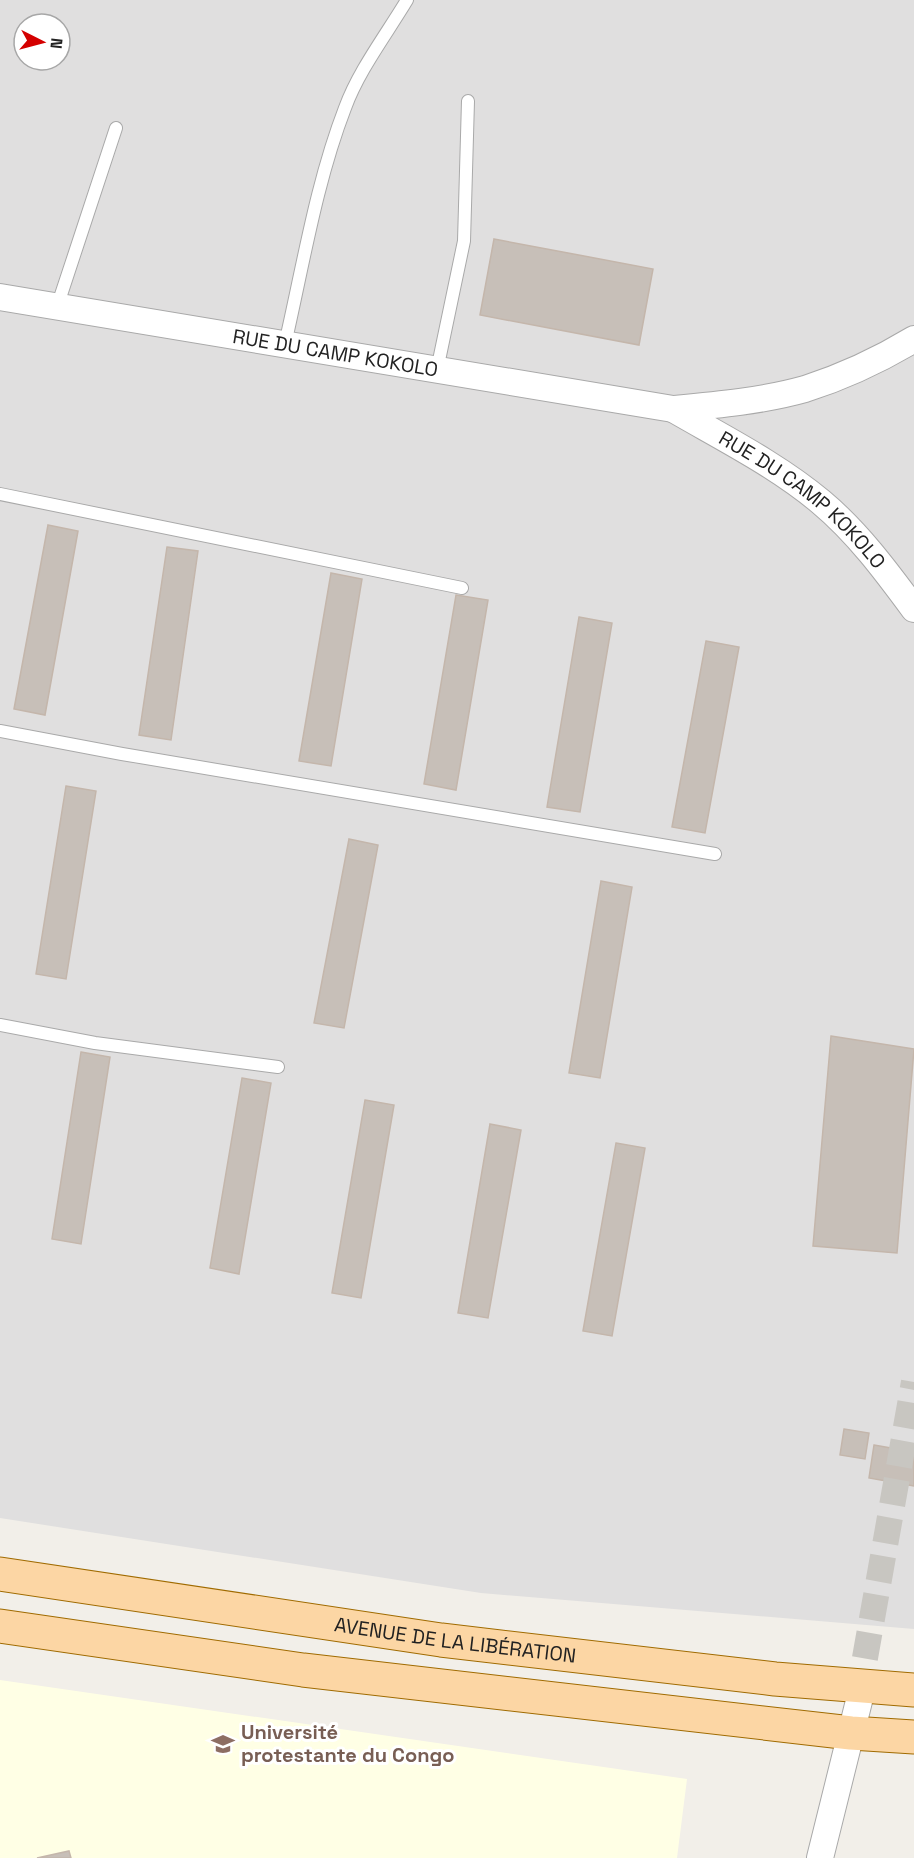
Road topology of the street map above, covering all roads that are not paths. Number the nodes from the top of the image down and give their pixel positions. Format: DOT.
graph roads {
  1 [pos="407,0"];
  2 [pos="468,101"];
  3 [pos="116,128"];
  4 [pos="0,297"];
  5 [pos="57,307"];
  6 [pos="914,339"];
  7 [pos="285,344"];
  8 [pos="437,370"];
  9 [pos="673,409"];
  10 [pos="0,494"];
  11 [pos="462,588"];
  12 [pos="914,609"];
  13 [pos="0,731"];
  14 [pos="715,854"];
  15 [pos="0,1025"];
  16 [pos="278,1067"];
  17 [pos="0,1574"];
  18 [pos="0,1626"];
  19 [pos="914,1690"];
  20 [pos="860,1697"];
  21 [pos="851,1733"];
  22 [pos="914,1737"];
  23 [pos="820,1858"];
  1 -- 7 [label="lane"];
  2 -- 8 [label="lane"];
  3 -- 5 [label="lane"];
  4 -- 5 [label="street, RUE DU CAMP KOKOLO"];
  5 -- 7 [label="street, RUE DU CAMP KOKOLO"];
  6 -- 9 [label="street, RUE DU CAMP KOKOLO"];
  7 -- 8 [label="street, RUE DU CAMP KOKOLO"];
  8 -- 9 [label="street, RUE DU CAMP KOKOLO"];
  9 -- 12 [label="street, RUE DU CAMP KOKOLO"];
  10 -- 11 [label="lane"];
  13 -- 14 [label="lane"];
  15 -- 16 [label="lane"];
  17 -- 19 [label="main road, AVENUE DE LA LIBÉRATION"];
  18 -- 21 [label="main road"];
  20 -- 21 [label="street"];
  21 -- 22 [label="main road"];
  21 -- 23 [label="street"];
}
